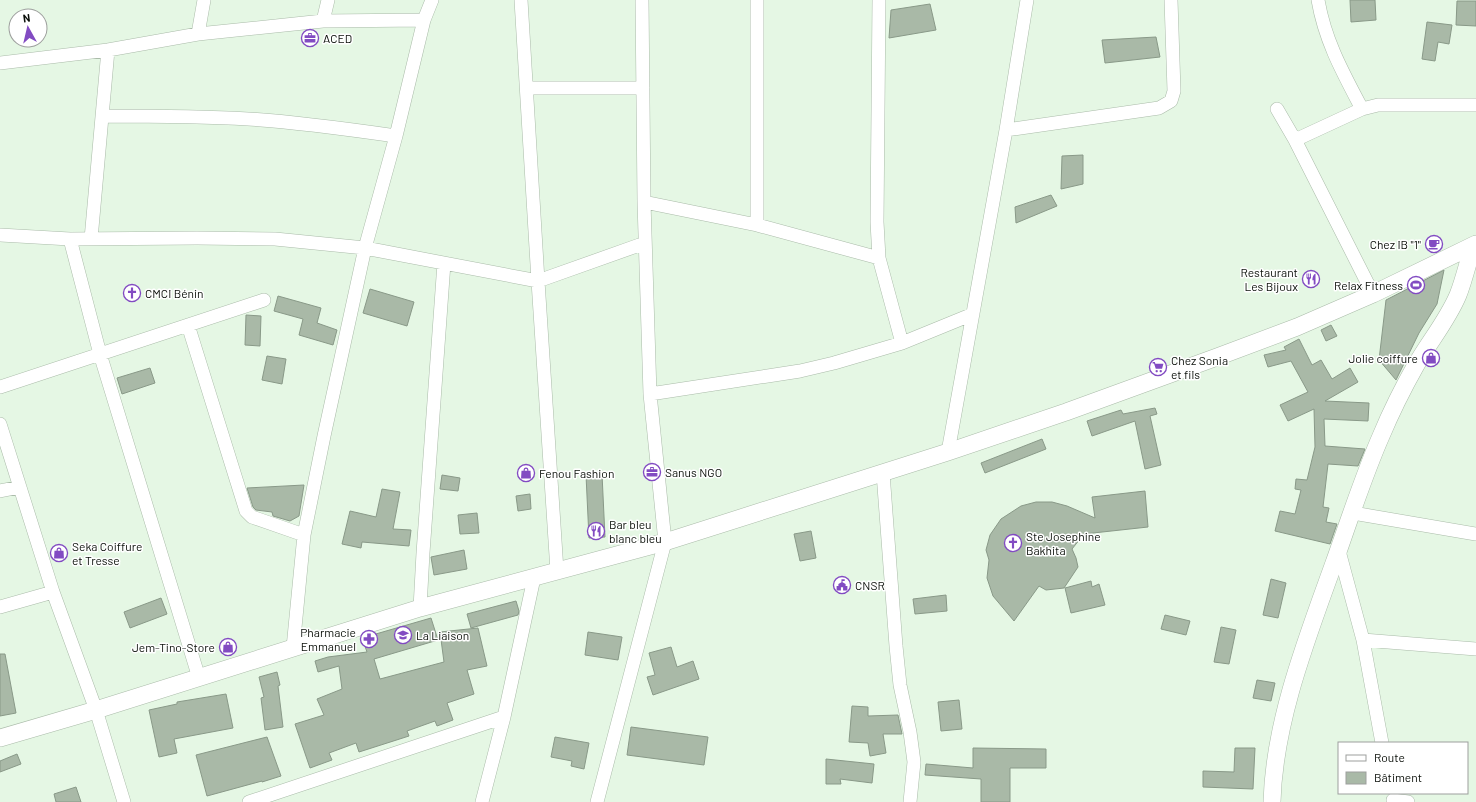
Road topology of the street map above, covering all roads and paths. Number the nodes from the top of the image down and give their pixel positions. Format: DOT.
graph roads {
  1 [pos="204,0"];
  2 [pos="328,0"];
  3 [pos="432,0"];
  4 [pos="521,0"];
  5 [pos="642,0"];
  6 [pos="757,0"];
  7 [pos="879,0"];
  8 [pos="1027,0"];
  9 [pos="1171,0"];
  10 [pos="1318,0"];
  11 [pos="424,20"];
  12 [pos="323,21"];
  13 [pos="198,34"];
  14 [pos="108,50"];
  15 [pos="0,63"];
  16 [pos="527,88"];
  17 [pos="643,88"];
  18 [pos="1476,105"];
  19 [pos="1277,109"];
  20 [pos="1362,109"];
  21 [pos="103,116"];
  22 [pos="1006,130"];
  23 [pos="396,136"];
  24 [pos="1295,140"];
  25 [pos="644,202"];
  26 [pos="757,225"];
  27 [pos="0,235"];
  28 [pos="70,239"];
  29 [pos="91,239"];
  30 [pos="645,243"];
  31 [pos="1474,245"];
  32 [pos="365,248"];
  33 [pos="879,258"];
  34 [pos="444,263"];
  35 [pos="538,281"];
  36 [pos="1373,294"];
  37 [pos="264,300"];
  38 [pos="973,314"];
  39 [pos="188,325"];
  40 [pos="902,343"];
  41 [pos="100,354"];
  42 [pos="0,386"];
  43 [pos="650,394"];
  44 [pos="0,424"];
  45 [pos="948,452"];
  46 [pos="883,473"];
  47 [pos="20,487"];
  48 [pos="0,491"];
  49 [pos="1352,513"];
  50 [pos="1476,534"];
  51 [pos="304,535"];
  52 [pos="665,542"];
  53 [pos="1339,551"];
  54 [pos="558,571"];
  55 [pos="534,578"];
  56 [pos="53,592"];
  57 [pos="0,607"];
  58 [pos="420,608"];
  59 [pos="1363,640"];
  60 [pos="293,648"];
  61 [pos="1476,649"];
  62 [pos="198,678"];
  63 [pos="96,710"];
  64 [pos="504,717"];
  65 [pos="0,738"];
  66 [pos="1382,742"];
  67 [pos="1392,798"];
  68 [pos="124,802"];
  69 [pos="249,802"];
  70 [pos="482,802"];
  71 [pos="597,802"];
  72 [pos="910,802"];
  73 [pos="1272,802"];
  74 [pos="1408,802"];
  1 -- 13 [label="street"];
  2 -- 12 [label="street"];
  3 -- 11 [label="street"];
  4 -- 16 [label="street"];
  5 -- 17 [label="street"];
  6 -- 26 [label="street"];
  7 -- 33 [label="street"];
  8 -- 22 [label="street"];
  9 -- 22 [label="street"];
  10 -- 20 [label="street"];
  11 -- 12 [label="street"];
  11 -- 23 [label="street"];
  12 -- 13 [label="street"];
  13 -- 14 [label="street"];
  14 -- 15 [label="street"];
  14 -- 21 [label="street"];
  16 -- 17 [label="street"];
  16 -- 35 [label="street"];
  17 -- 25 [label="street"];
  18 -- 20 [label="street"];
  19 -- 24 [label="street"];
  20 -- 24 [label="street"];
  21 -- 23 [label="street"];
  21 -- 29 [label="street"];
  22 -- 38 [label="street"];
  23 -- 32 [label="street"];
  24 -- 36 [label="street"];
  25 -- 26 [label="street"];
  25 -- 30 [label="street"];
  26 -- 33 [label="street"];
  27 -- 28 [label="street"];
  28 -- 29 [label="street"];
  28 -- 41 [label="street"];
  29 -- 32 [label="street"];
  30 -- 35 [label="street"];
  30 -- 43 [label="street"];
  31 -- 36 [label="main road"];
  31 -- 49 [label="main road"];
  32 -- 34 [label="street"];
  32 -- 51 [label="street"];
  33 -- 40 [label="street"];
  34 -- 35 [label="street"];
  34 -- 58 [label="street"];
  35 -- 54 [label="street"];
  36 -- 45 [label="main road"];
  37 -- 39 [label="street"];
  38 -- 40 [label="street"];
  38 -- 45 [label="street"];
  39 -- 41 [label="street"];
  39 -- 51 [label="street"];
  40 -- 43 [label="street"];
  41 -- 42 [label="street"];
  41 -- 62 [label="street"];
  43 -- 52 [label="street"];
  44 -- 47 [label="street"];
  45 -- 46 [label="main road"];
  46 -- 52 [label="main road"];
  46 -- 72 [label="street"];
  47 -- 48 [label="street"];
  47 -- 56 [label="street"];
  49 -- 50 [label="street"];
  49 -- 53 [label="main road"];
  51 -- 60 [label="street"];
  52 -- 54 [label="main road"];
  52 -- 71 [label="street"];
  53 -- 59 [label="street"];
  53 -- 73 [label="main road"];
  54 -- 55 [label="main road"];
  55 -- 58 [label="main road"];
  55 -- 64 [label="street"];
  56 -- 57 [label="street"];
  56 -- 63 [label="street"];
  58 -- 60 [label="main road"];
  59 -- 61 [label="street"];
  59 -- 66 [label="street"];
  60 -- 62 [label="main road"];
  62 -- 63 [label="main road"];
  63 -- 65 [label="main road"];
  63 -- 68 [label="street"];
  64 -- 69 [label="street"];
  64 -- 70 [label="street"];
  67 -- 74 [label="street"];
}
